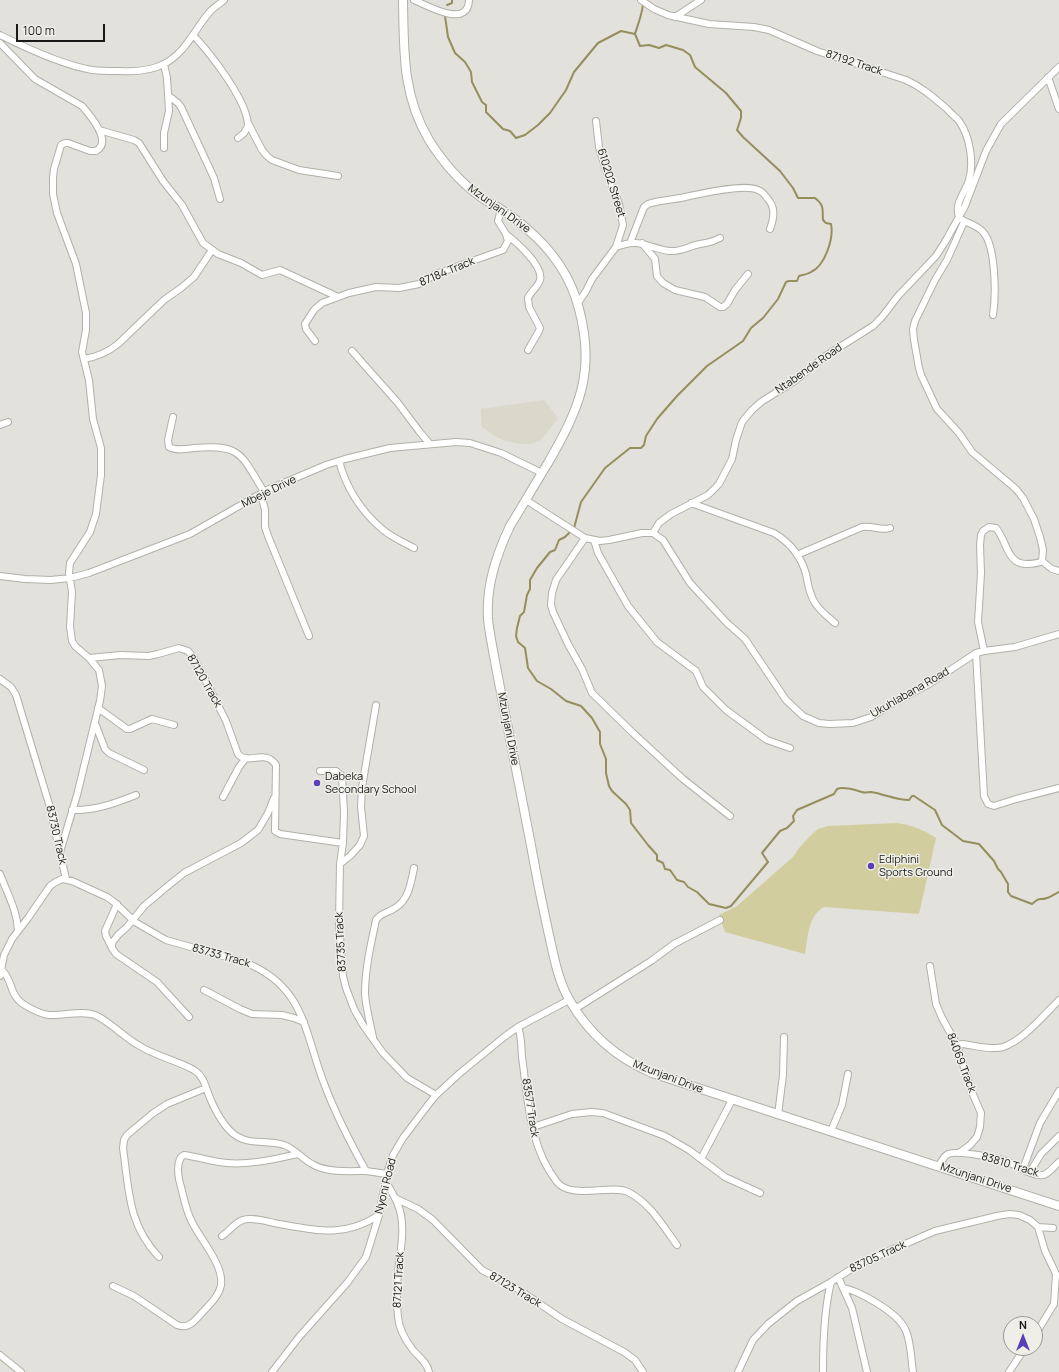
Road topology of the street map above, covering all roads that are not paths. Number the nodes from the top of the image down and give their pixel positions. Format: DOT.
graph roads {
  1 [pos="224,0"];
  2 [pos="403,0"];
  3 [pos="414,0"];
  4 [pos="470,0"];
  5 [pos="641,0"];
  6 [pos="700,0"];
  7 [pos="675,17"];
  8 [pos="0,35"];
  9 [pos="193,35"];
  10 [pos="0,43"];
  11 [pos="164,64"];
  12 [pos="1059,67"];
  13 [pos="1048,77"];
  14 [pos="169,96"];
  15 [pos="1059,109"];
  16 [pos="596,121"];
  17 [pos="248,123"];
  18 [pos="99,130"];
  19 [pos="238,138"];
  20 [pos="164,148"];
  21 [pos="338,176"];
  22 [pos="220,199"];
  23 [pos="501,209"];
  24 [pos="962,219"];
  25 [pos="770,229"];
  26 [pos="506,234"];
  27 [pos="720,238"];
  28 [pos="630,243"];
  29 [pos="642,243"];
  30 [pos="616,247"];
  31 [pos="212,250"];
  32 [pos="748,274"];
  33 [pos="338,297"];
  34 [pos="578,303"];
  35 [pos="993,315"];
  36 [pos="315,341"];
  37 [pos="528,350"];
  38 [pos="352,351"];
  39 [pos="84,359"];
  40 [pos="173,417"];
  41 [pos="8,422"];
  42 [pos="0,425"];
  43 [pos="429,443"];
  44 [pos="339,461"];
  45 [pos="542,473"];
  46 [pos="262,493"];
  47 [pos="526,500"];
  48 [pos="691,504"];
  49 [pos="890,528"];
  50 [pos="653,533"];
  51 [pos="585,538"];
  52 [pos="594,540"];
  53 [pos="414,548"];
  54 [pos="797,555"];
  55 [pos="1042,561"];
  56 [pos="1059,571"];
  57 [pos="0,576"];
  58 [pos="70,578"];
  59 [pos="835,623"];
  60 [pos="1059,634"];
  61 [pos="309,636"];
  62 [pos="984,651"];
  63 [pos="976,653"];
  64 [pos="90,658"];
  65 [pos="0,679"];
  66 [pos="376,705"];
  67 [pos="98,708"];
  68 [pos="95,723"];
  69 [pos="174,725"];
  70 [pos="790,748"];
  71 [pos="246,758"];
  72 [pos="144,770"];
  73 [pos="320,771"];
  74 [pos="1059,788"];
  75 [pos="276,791"];
  76 [pos="136,795"];
  77 [pos="223,797"];
  78 [pos="72,810"];
  79 [pos="730,816"];
  80 [pos="343,843"];
  81 [pos="60,852"];
  82 [pos="340,864"];
  83 [pos="414,868"];
  84 [pos="0,874"];
  85 [pos="66,879"];
  86 [pos="117,904"];
  87 [pos="132,920"];
  88 [pos="720,920"];
  89 [pos="18,930"];
  90 [pos="112,948"];
  91 [pos="1,961"];
  92 [pos="930,966"];
  93 [pos="1,972"];
  94 [pos="204,990"];
  95 [pos="569,1000"];
  96 [pos="1059,1000"];
  97 [pos="575,1009"];
  98 [pos="189,1017"];
  99 [pos="304,1022"];
  100 [pos="518,1027"];
  101 [pos="784,1037"];
  102 [pos="373,1040"];
  103 [pos="957,1045"];
  104 [pos="848,1074"];
  105 [pos="206,1088"];
  106 [pos="1059,1091"];
  107 [pos="436,1096"];
  108 [pos="732,1100"];
  109 [pos="778,1115"];
  110 [pos="533,1127"];
  111 [pos="831,1131"];
  112 [pos="1059,1136"];
  113 [pos="959,1153"];
  114 [pos="298,1154"];
  115 [pos="701,1159"];
  116 [pos="1059,1162"];
  117 [pos="939,1166"];
  118 [pos="1023,1169"];
  119 [pos="366,1171"];
  120 [pos="1030,1172"];
  121 [pos="388,1174"];
  122 [pos="386,1182"];
  123 [pos="760,1193"];
  124 [pos="395,1198"];
  125 [pos="1059,1206"];
  126 [pos="380,1215"];
  127 [pos="1038,1227"];
  128 [pos="1053,1228"];
  129 [pos="222,1236"];
  130 [pos="676,1245"];
  131 [pos="159,1257"];
  132 [pos="1056,1274"];
  133 [pos="838,1277"];
  134 [pos="831,1282"];
  135 [pos="1059,1282"];
  136 [pos="113,1286"];
  137 [pos="843,1288"];
  138 [pos="1043,1322"];
  139 [pos="0,1355"];
  140 [pos="1020,1356"];
  141 [pos="21,1372"];
  142 [pos="272,1372"];
  143 [pos="429,1372"];
  144 [pos="643,1372"];
  145 [pos="738,1372"];
  146 [pos="823,1372"];
  147 [pos="867,1372"];
  148 [pos="913,1372"];
  149 [pos="1009,1372"];
  1 -- 9 [label="street"];
  2 -- 23 [label="main road, Mzunjani Drive"];
  3 -- 4 [label="street"];
  5 -- 7 [label="street, 87192 Track"];
  6 -- 7 [label="street"];
  7 -- 24 [label="street, 87192 Track"];
  8 -- 11 [label="street"];
  9 -- 11 [label="street"];
  9 -- 17 [label="street"];
  10 -- 18 [label="street"];
  11 -- 14 [label="street"];
  12 -- 13 [label="street, Ntabende Road"];
  13 -- 15 [label="street"];
  13 -- 24 [label="street, Ntabende Road"];
  14 -- 20 [label="street"];
  14 -- 22 [label="street"];
  16 -- 30 [label="street, 610202 Street"];
  17 -- 19 [label="street"];
  17 -- 21 [label="street"];
  18 -- 31 [label="street"];
  18 -- 39 [label="street"];
  23 -- 26 [label="street"];
  23 -- 34 [label="main road, Mzunjani Drive"];
  24 -- 35 [label="street"];
  24 -- 48 [label="street, Ntabende Road"];
  24 -- 55 [label="street"];
  25 -- 28 [label="street"];
  26 -- 33 [label="street, 87184 Track"];
  26 -- 37 [label="street"];
  27 -- 29 [label="street"];
  28 -- 29 [label="street"];
  28 -- 30 [label="street"];
  29 -- 32 [label="street"];
  30 -- 34 [label="street, 610202 Street"];
  31 -- 33 [label="street"];
  31 -- 39 [label="street"];
  33 -- 36 [label="street, 87184 Track"];
  34 -- 45 [label="main road, Mzunjani Drive"];
  38 -- 43 [label="street"];
  39 -- 58 [label="street"];
  40 -- 46 [label="street"];
  41 -- 42 [label="street"];
  43 -- 44 [label="street, Mbeje Drive"];
  43 -- 45 [label="street, Mbeje Drive"];
  44 -- 46 [label="street, Mbeje Drive"];
  44 -- 53 [label="street"];
  45 -- 47 [label="main road, Mzunjani Drive"];
  46 -- 58 [label="street, Mbeje Drive"];
  46 -- 61 [label="street"];
  47 -- 51 [label="street"];
  47 -- 95 [label="main road, Mzunjani Drive"];
  48 -- 50 [label="street, Ntabende Road"];
  48 -- 54 [label="street"];
  49 -- 54 [label="street"];
  50 -- 52 [label="street"];
  50 -- 63 [label="street, Ukuhlabana Road"];
  51 -- 52 [label="street"];
  51 -- 79 [label="street"];
  52 -- 70 [label="street"];
  54 -- 59 [label="street"];
  55 -- 56 [label="street"];
  55 -- 62 [label="street"];
  57 -- 58 [label="street, Mbeje Drive"];
  58 -- 64 [label="street"];
  60 -- 62 [label="street, Ukuhlabana Road"];
  62 -- 63 [label="street, Ukuhlabana Road"];
  63 -- 74 [label="street"];
  64 -- 67 [label="street"];
  64 -- 71 [label="street, 87120 Track"];
  65 -- 81 [label="street, 83730 Track"];
  66 -- 82 [label="street"];
  67 -- 68 [label="street"];
  67 -- 69 [label="street"];
  68 -- 72 [label="street"];
  68 -- 78 [label="street"];
  71 -- 75 [label="street"];
  71 -- 77 [label="street"];
  73 -- 80 [label="street, 83735 Track"];
  75 -- 80 [label="street"];
  75 -- 87 [label="street"];
  76 -- 78 [label="street"];
  78 -- 81 [label="street"];
  80 -- 82 [label="street, 83735 Track"];
  81 -- 85 [label="street, 83730 Track"];
  82 -- 102 [label="street, 83735 Track"];
  83 -- 102 [label="street"];
  84 -- 89 [label="street"];
  85 -- 86 [label="street, 83733 Track"];
  85 -- 89 [label="street, 83730 Track"];
  86 -- 87 [label="street, 83733 Track"];
  86 -- 90 [label="street"];
  87 -- 90 [label="street"];
  87 -- 99 [label="street, 83733 Track"];
  88 -- 97 [label="street"];
  89 -- 91 [label="street, 83730 Track"];
  90 -- 98 [label="street"];
  91 -- 93 [label="street, 83730 Track"];
  92 -- 103 [label="street, 84069 Track"];
  93 -- 105 [label="street"];
  94 -- 99 [label="street"];
  95 -- 97 [label="main road, Mzunjani Drive"];
  95 -- 100 [label="street, Nyoni Road"];
  96 -- 103 [label="street"];
  97 -- 108 [label="main road, Mzunjani Drive"];
  99 -- 119 [label="street, 83733 Track"];
  100 -- 107 [label="street, Nyoni Road"];
  100 -- 110 [label="street, 83577 Track"];
  101 -- 109 [label="street"];
  102 -- 107 [label="street, 83735 Track"];
  103 -- 113 [label="street, 84069 Track"];
  104 -- 111 [label="street"];
  105 -- 114 [label="street"];
  105 -- 131 [label="street"];
  106 -- 118 [label="street"];
  107 -- 121 [label="street, Nyoni Road"];
  108 -- 109 [label="main road, Mzunjani Drive"];
  108 -- 115 [label="street"];
  109 -- 111 [label="main road, Mzunjani Drive"];
  110 -- 115 [label="street"];
  110 -- 130 [label="street, 83577 Track"];
  111 -- 117 [label="main road, Mzunjani Drive"];
  112 -- 120 [label="street"];
  113 -- 117 [label="street"];
  113 -- 118 [label="street, 83810 Track"];
  114 -- 119 [label="street"];
  114 -- 136 [label="street"];
  115 -- 123 [label="street"];
  116 -- 120 [label="street, 83810 Track"];
  117 -- 125 [label="main road, Mzunjani Drive"];
  118 -- 120 [label="street, 83810 Track"];
  119 -- 121 [label="street"];
  121 -- 122 [label="street, Nyoni Road"];
  122 -- 124 [label="street, 87121 Track"];
  122 -- 126 [label="street, Nyoni Road"];
  124 -- 143 [label="street, 87121 Track"];
  124 -- 144 [label="street, 87123 Track"];
  126 -- 129 [label="street"];
  126 -- 142 [label="street, Nyoni Road"];
  127 -- 128 [label="street, 83705 Track"];
  127 -- 132 [label="street"];
  127 -- 133 [label="street, 83705 Track"];
  132 -- 135 [label="street"];
  132 -- 138 [label="street"];
  133 -- 134 [label="street, 83705 Track"];
  133 -- 137 [label="street"];
  134 -- 145 [label="street, 83705 Track"];
  134 -- 146 [label="street"];
  137 -- 147 [label="street"];
  137 -- 148 [label="street"];
  139 -- 141 [label="street"];
  140 -- 149 [label="street"];
}
